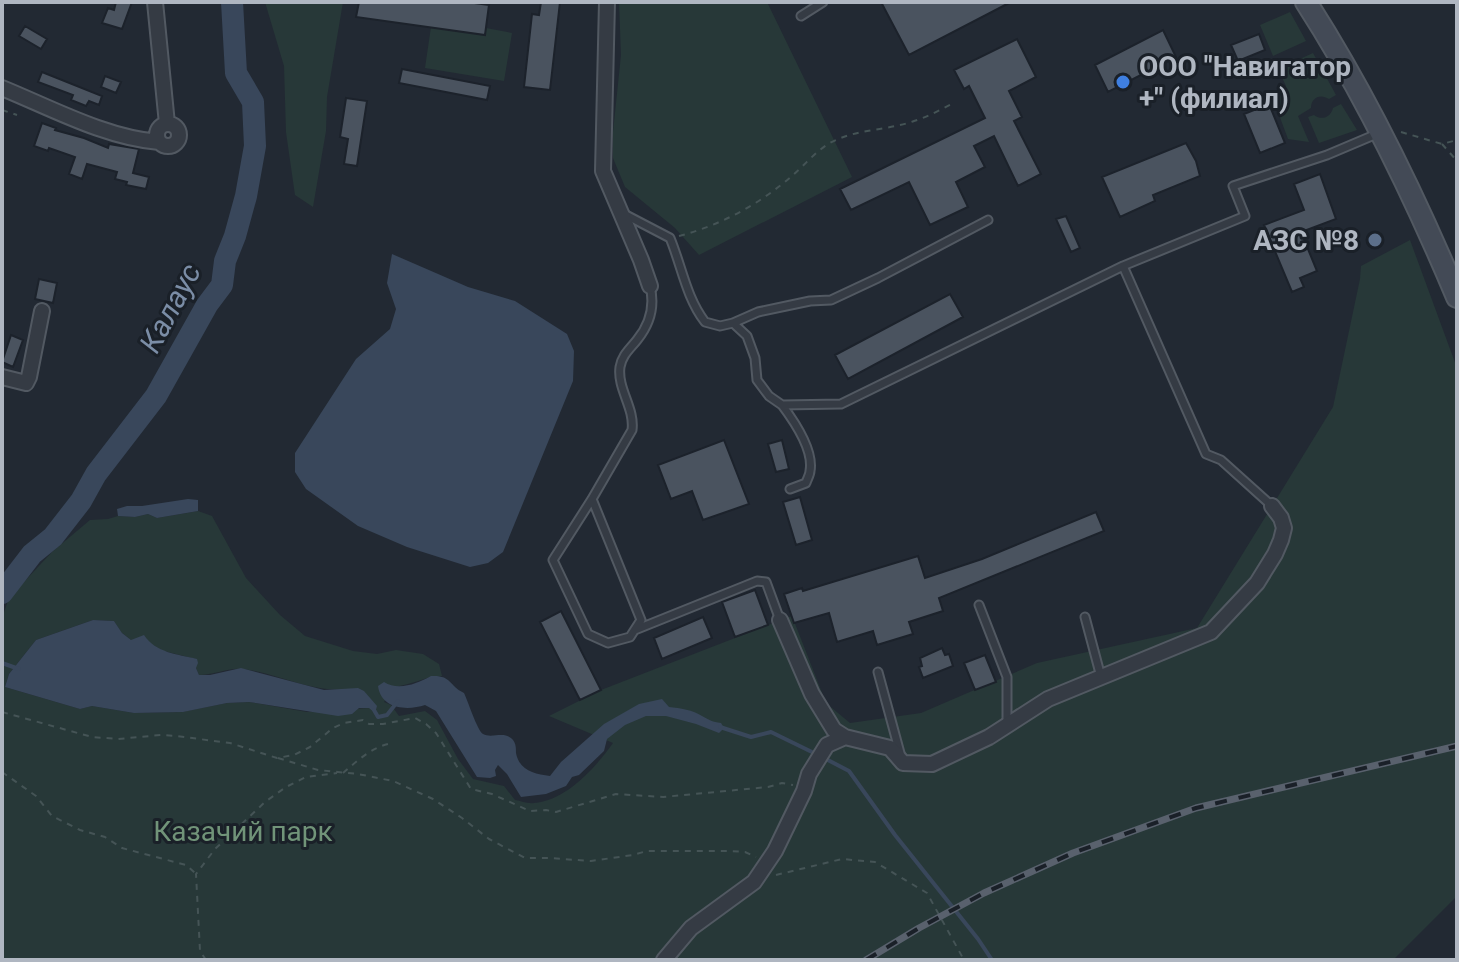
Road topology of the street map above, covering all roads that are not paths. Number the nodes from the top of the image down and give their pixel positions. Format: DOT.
graph roads {
  1 [pos="155,2"];
  2 [pos="607,2"];
  3 [pos="823,2"];
  4 [pos="1306,2"];
  5 [pos="801,16"];
  6 [pos="2,88"];
  7 [pos="1381,133"];
  8 [pos="620,211"];
  9 [pos="988,220"];
  10 [pos="1123,266"];
  11 [pos="650,286"];
  12 [pos="1457,297"];
  13 [pos="42,311"];
  14 [pos="733,323"];
  15 [pos="2,377"];
  16 [pos="782,405"];
  17 [pos="790,489"];
  18 [pos="592,499"];
  19 [pos="1272,506"];
  20 [pos="979,605"];
  21 [pos="1085,617"];
  22 [pos="780,620"];
  23 [pos="635,630"];
  24 [pos="878,672"];
  25 [pos="1101,677"];
  26 [pos="1007,725"];
  27 [pos="845,737"];
  28 [pos="903,763"];
  29 [pos="664,960"];
  1 -- 6 [label="street"];
  2 -- 8 [label="street"];
  3 -- 5 [label="lane"];
  4 -- 7 [label="main road"];
  7 -- 10 [label="lane"];
  7 -- 12 [label="main road"];
  8 -- 11 [label="street"];
  8 -- 14 [label="lane"];
  9 -- 14 [label="lane"];
  10 -- 16 [label="lane"];
  10 -- 19 [label="lane"];
  11 -- 18 [label="lane"];
  13 -- 15 [label="street"];
  14 -- 16 [label="lane"];
  16 -- 17 [label="lane"];
  18 -- 23 [label="lane"];
  18 -- 23 [label="lane"];
  19 -- 25 [label="street"];
  20 -- 26 [label="lane"];
  21 -- 25 [label="lane"];
  22 -- 23 [label="lane"];
  22 -- 27 [label="street"];
  24 -- 28 [label="lane"];
  25 -- 26 [label="street"];
  26 -- 28 [label="street"];
  27 -- 28 [label="street"];
  27 -- 29 [label="street"];
}
